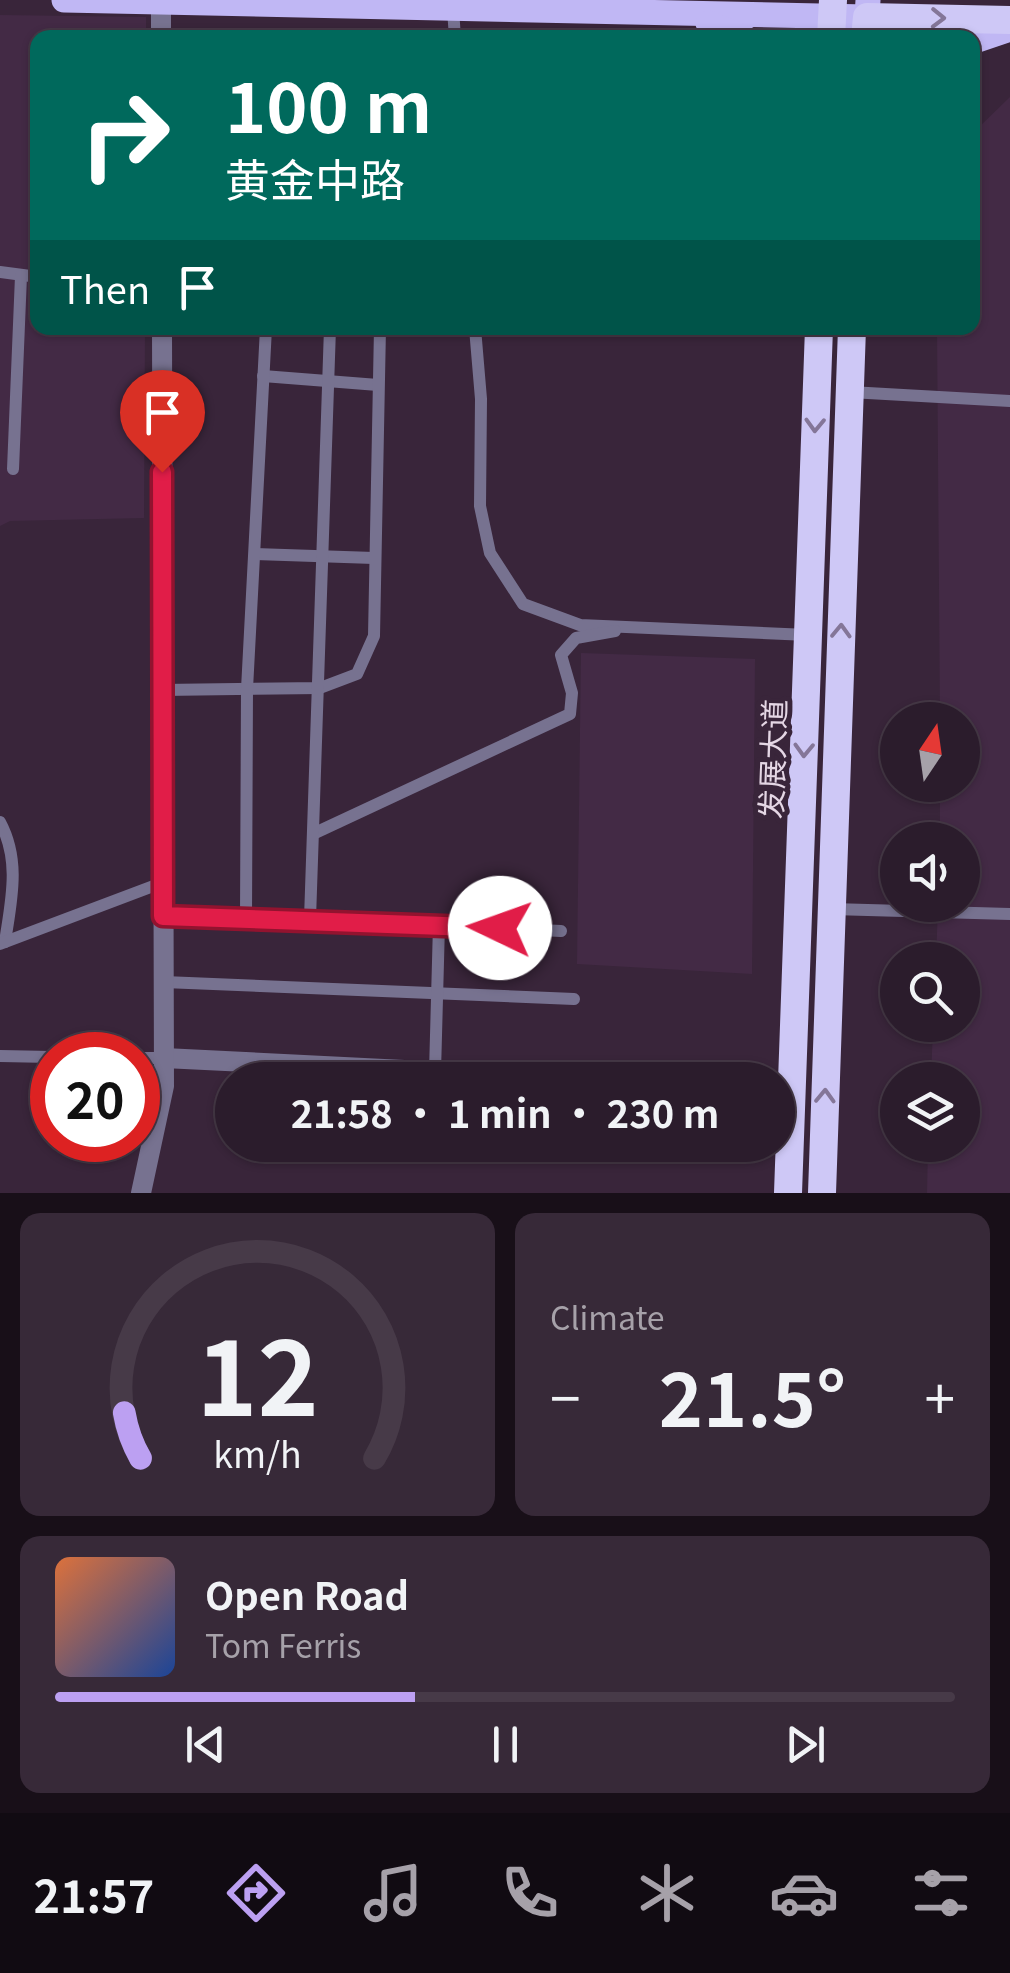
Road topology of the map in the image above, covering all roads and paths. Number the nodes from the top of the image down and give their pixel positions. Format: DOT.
graph roads {
  1 [pos="64,0"];
  2 [pos="162,1"];
  3 [pos="453,9"];
  4 [pos="679,14"];
  5 [pos="832,18"];
  6 [pos="867,18"];
  7 [pos="1010,20"];
  8 [pos="1010,29"];
  9 [pos="162,30"];
  10 [pos="454,30"];
  11 [pos="724,30"];
  12 [pos="980,39"];
  13 [pos="0,272"];
  14 [pos="21,276"];
  15 [pos="30,277"];
  16 [pos="162,335"];
  17 [pos="266,335"];
  18 [pos="330,335"];
  19 [pos="380,335"];
  20 [pos="476,335"];
  21 [pos="819,335"];
  22 [pos="852,335"];
  23 [pos="263,376"];
  24 [pos="328,381"];
  25 [pos="378,386"];
  26 [pos="850,392"];
  27 [pos="1010,400"];
  28 [pos="14,469"];
  29 [pos="255,554"];
  30 [pos="322,556"];
  31 [pos="374,558"];
  32 [pos="632,627"];
  33 [pos="808,635"];
  34 [pos="320,688"];
  35 [pos="247,689"];
  36 [pos="162,690"];
  37 [pos="0,822"];
  38 [pos="315,832"];
  39 [pos="164,882"];
  40 [pos="832,909"];
  41 [pos="1010,914"];
  42 [pos="163,916"];
  43 [pos="246,917"];
  44 [pos="310,918"];
  45 [pos="439,924"];
  46 [pos="562,931"];
  47 [pos="2,943"];
  48 [pos="164,982"];
  49 [pos="438,994"];
  50 [pos="574,999"];
  51 [pos="0,1056"];
  52 [pos="30,1057"];
  53 [pos="160,1058"];
  54 [pos="164,1058"];
  55 [pos="241,1062"];
  56 [pos="435,1062"];
  57 [pos="786,1062"];
  58 [pos="787,1162"];
  59 [pos="141,1193"];
  60 [pos="788,1193"];
  61 [pos="822,1193"];
  1 -- 2 [label="main road"];
  2 -- 3 [label="main road"];
  2 -- 9 [label="street"];
  3 -- 4 [label="main road"];
  3 -- 10 [label="lane"];
  4 -- 5 [label="main road"];
  4 -- 11 [label="main road"];
  5 -- 6 [label="main road"];
  6 -- 7 [label="highway, one-way"];
  8 -- 12 [label="main road"];
  13 -- 14 [label="lane"];
  14 -- 15 [label="lane"];
  14 -- 28 [label="lane"];
  16 -- 36 [label="street"];
  17 -- 23 [label="lane"];
  18 -- 24 [label="lane"];
  19 -- 25 [label="lane"];
  20 -- 32 [label="lane"];
  21 -- 33 [label="highway, 发展大道, one-way"];
  22 -- 26 [label="highway"];
  23 -- 24 [label="lane"];
  23 -- 29 [label="lane"];
  24 -- 25 [label="lane"];
  24 -- 30 [label="lane"];
  25 -- 31 [label="lane"];
  26 -- 27 [label="lane"];
  40 -- 26 [label="highway, one-way"];
  29 -- 30 [label="lane"];
  29 -- 35 [label="lane"];
  30 -- 31 [label="lane"];
  30 -- 34 [label="lane"];
  31 -- 34 [label="lane"];
  32 -- 33 [label="lane"];
  32 -- 38 [label="lane"];
  33 -- 57 [label="highway, 发展大道, one-way"];
  34 -- 35 [label="lane"];
  34 -- 38 [label="lane"];
  35 -- 36 [label="lane"];
  35 -- 43 [label="lane"];
  36 -- 39 [label="street"];
  37 -- 47 [label="lane"];
  38 -- 44 [label="lane"];
  39 -- 42 [label="street"];
  39 -- 47 [label="lane"];
  40 -- 41 [label="lane"];
  61 -- 40 [label="highway, one-way"];
  42 -- 43 [label="lane"];
  42 -- 48 [label="street"];
  43 -- 44 [label="lane"];
  44 -- 45 [label="lane"];
  45 -- 46 [label="lane"];
  45 -- 49 [label="lane"];
  48 -- 49 [label="lane"];
  48 -- 54 [label="street"];
  49 -- 50 [label="lane"];
  49 -- 56 [label="lane"];
  51 -- 52 [label="lane"];
  53 -- 54 [label="lane"];
  54 -- 55 [label="street"];
  54 -- 59 [label="street"];
  58 -- 60 [label="highway, 发展大道"];
}
